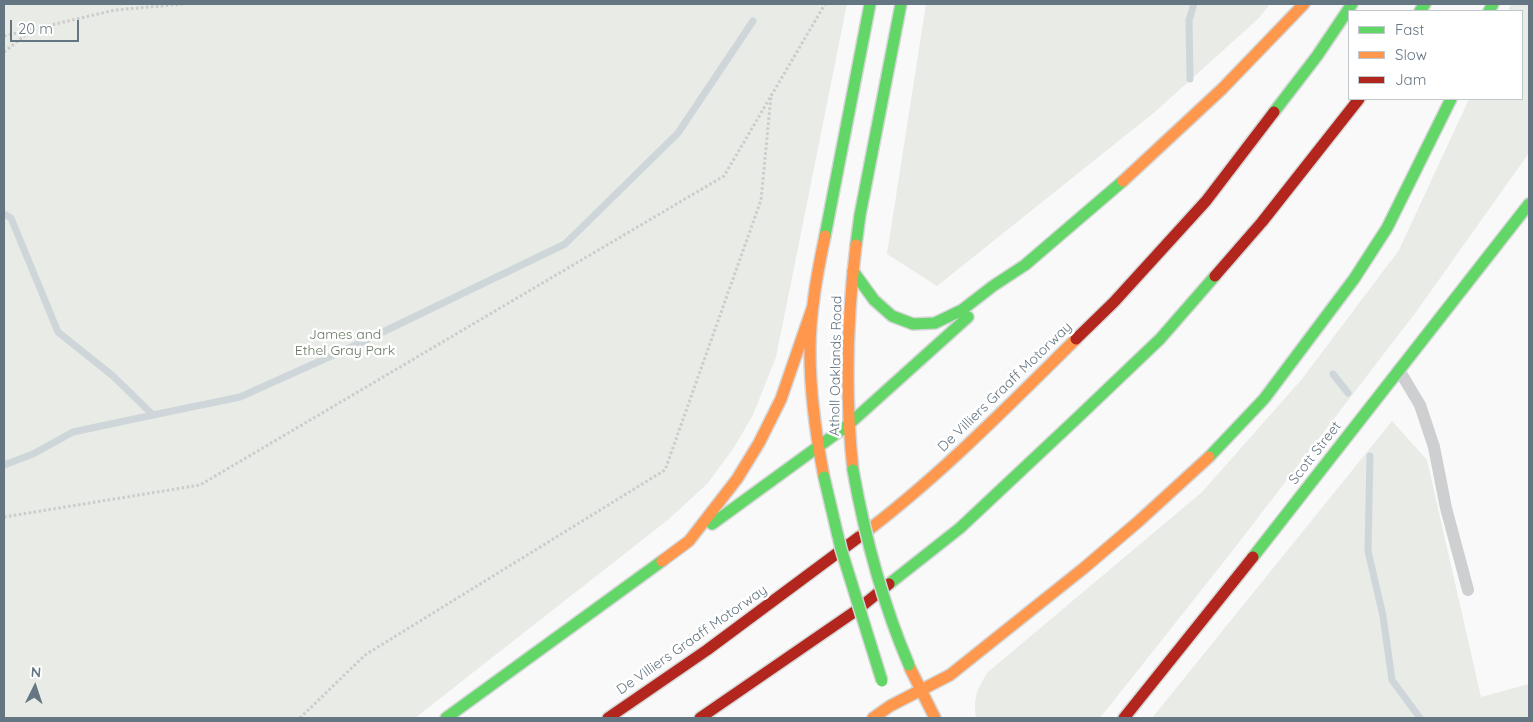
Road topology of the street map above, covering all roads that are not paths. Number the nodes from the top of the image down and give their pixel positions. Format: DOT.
graph roads {
  1 [pos="870,4"];
  2 [pos="901,4"];
  3 [pos="1304,4"];
  4 [pos="1352,4"];
  5 [pos="1358,100"];
  6 [pos="1451,100"];
  7 [pos="1529,204"];
  8 [pos="1025,265"];
  9 [pos="853,271"];
  10 [pos="813,306"];
  11 [pos="1399,370"];
  12 [pos="848,424"];
  13 [pos="818,447"];
  14 [pos="689,541"];
  15 [pos="1468,590"];
  16 [pos="921,691"];
  17 [pos="886,694"];
  18 [pos="446,718"];
  19 [pos="608,718"];
  20 [pos="700,718"];
  21 [pos="873,718"];
  22 [pos="895,718"];
  23 [pos="935,718"];
  24 [pos="1124,718"];
  1 -- 10 [label="main road, Atholl Oaklands Road"];
  2 -- 9 [label="main road, Atholl Oaklands Road"];
  3 -- 8 [label="main road"];
  4 -- 19 [label="main road, De Villiers Graaff Motorway"];
  5 -- 20 [label="main road"];
  6 -- 16 [label="main road"];
  7 -- 11 [label="main road, Scott Street"];
  8 -- 9 [label="main road"];
  8 -- 12 [label="main road"];
  9 -- 12 [label="main road, Atholl Oaklands Road"];
  10 -- 13 [label="main road, Atholl Oaklands Road"];
  10 -- 14 [label="main road"];
  11 -- 15 [label="lane"];
  11 -- 24 [label="main road, Scott Street"];
  12 -- 13 [label="main road"];
  12 -- 16 [label="main road, Atholl Oaklands Road, bridge"];
  13 -- 14 [label="main road"];
  13 -- 17 [label="main road, Atholl Oaklands Road, bridge"];
  14 -- 18 [label="main road"];
  16 -- 17 [label="main road"];
  16 -- 23 [label="main road, Atholl Oaklands Road"];
  17 -- 21 [label="main road"];
  17 -- 22 [label="main road, Atholl Oaklands Road"];
}
